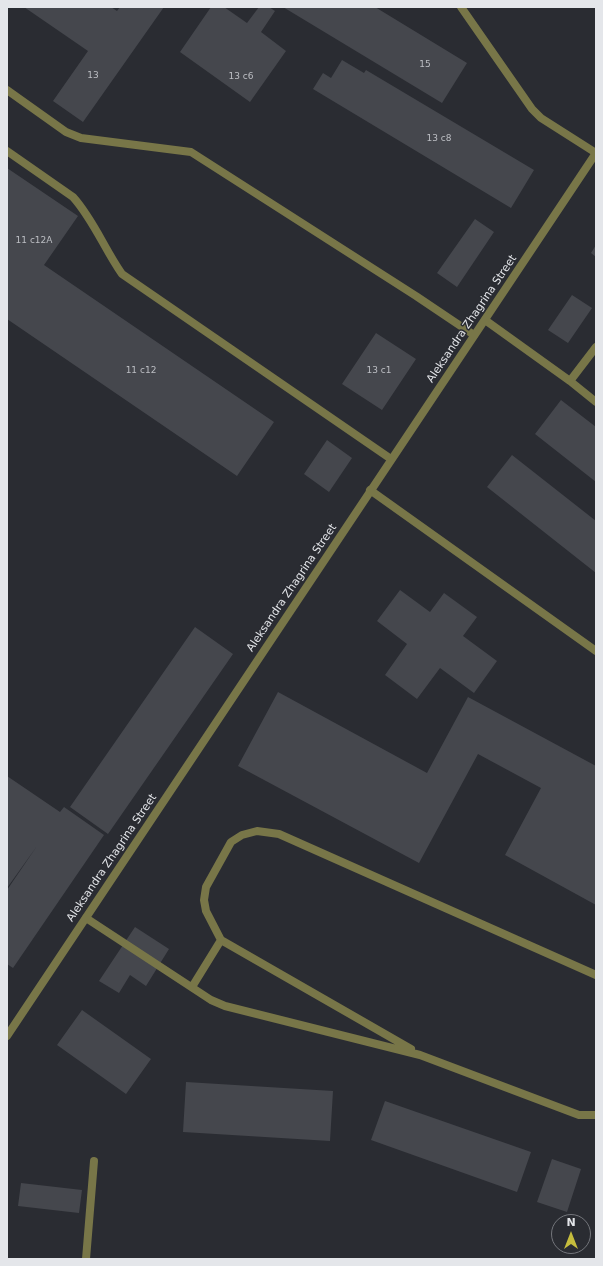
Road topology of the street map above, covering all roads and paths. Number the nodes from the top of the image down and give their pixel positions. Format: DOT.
graph roads {
  1 [pos="461,7"];
  2 [pos="7,90"];
  3 [pos="7,151"];
  4 [pos="596,153"];
  5 [pos="485,320"];
  6 [pos="474,335"];
  7 [pos="596,347"];
  8 [pos="570,381"];
  9 [pos="596,402"];
  10 [pos="391,459"];
  11 [pos="370,490"];
  12 [pos="596,651"];
  13 [pos="86,918"];
  14 [pos="221,940"];
  15 [pos="596,976"];
  16 [pos="192,987"];
  17 [pos="7,1036"];
  18 [pos="420,1055"];
  19 [pos="596,1115"];
  20 [pos="94,1161"];
  21 [pos="86,1259"];
  1 -- 4 [label="street"];
  2 -- 6 [label="street"];
  3 -- 10 [label="street"];
  4 -- 5 [label="street, Aleksandra Zhagrina Street"];
  5 -- 6 [label="street, Aleksandra Zhagrina Street"];
  5 -- 8 [label="street"];
  6 -- 10 [label="street, Aleksandra Zhagrina Street"];
  7 -- 8 [label="street"];
  8 -- 9 [label="street"];
  10 -- 11 [label="street, Aleksandra Zhagrina Street"];
  11 -- 12 [label="street"];
  11 -- 13 [label="street, Aleksandra Zhagrina Street"];
  13 -- 16 [label="street"];
  13 -- 17 [label="street, Aleksandra Zhagrina Street"];
  14 -- 15 [label="street"];
  14 -- 16 [label="street"];
  14 -- 18 [label="street"];
  16 -- 18 [label="street"];
  18 -- 19 [label="street"];
  20 -- 21 [label="street"];
}
